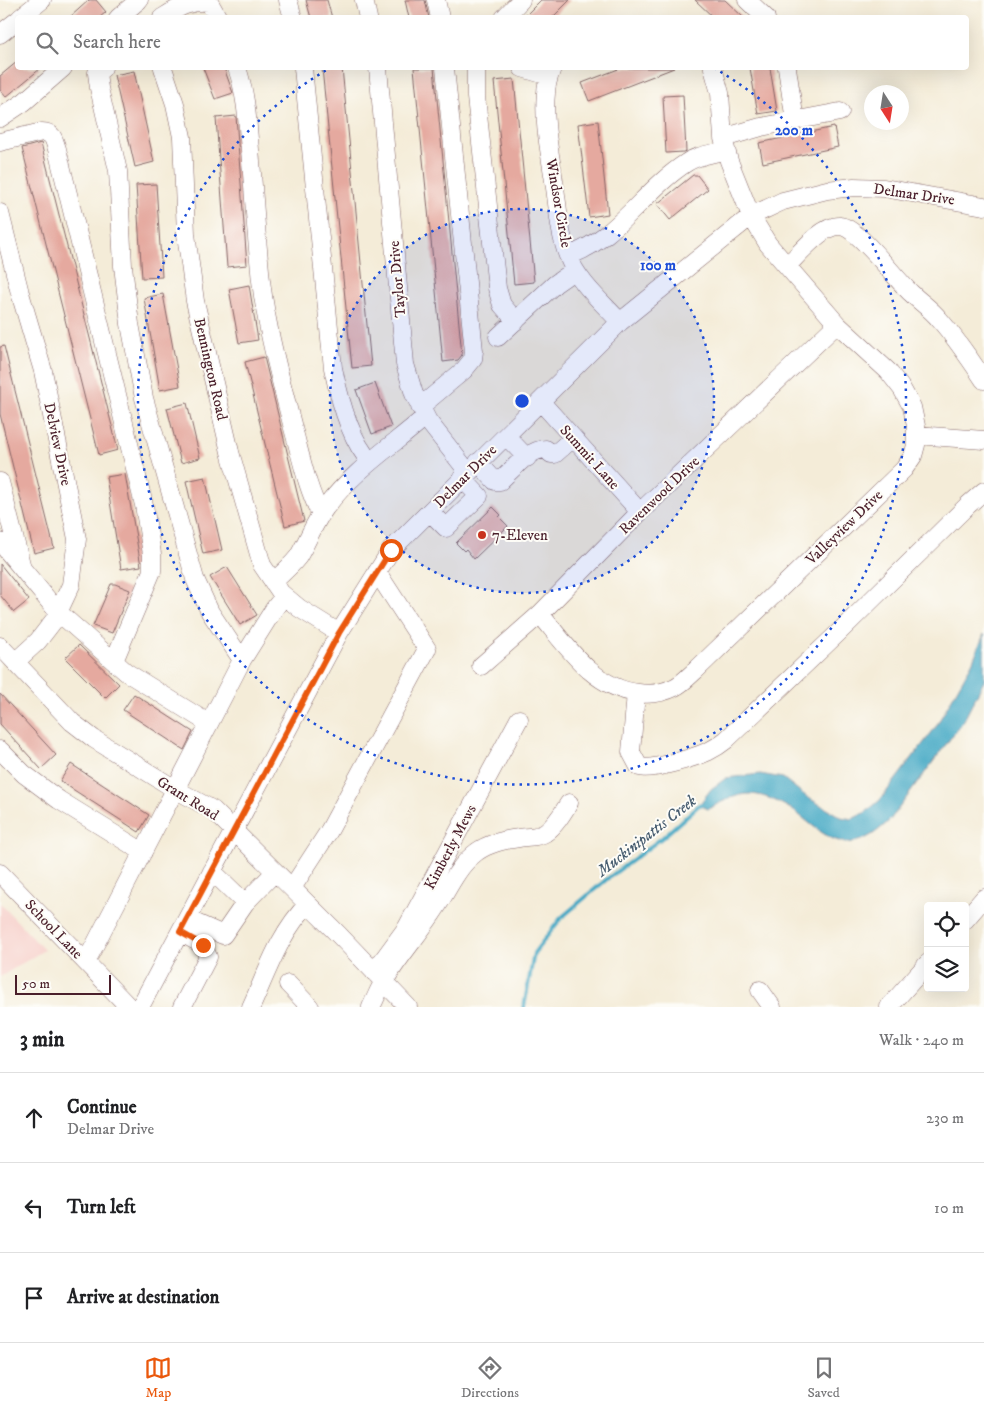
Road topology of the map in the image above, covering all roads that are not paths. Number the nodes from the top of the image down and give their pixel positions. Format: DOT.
graph roads {
  1 [pos="42,0"];
  2 [pos="288,0"];
  3 [pos="364,0"];
  4 [pos="436,0"];
  5 [pos="521,0"];
  6 [pos="747,0"];
  7 [pos="24,15"];
  8 [pos="167,15"];
  9 [pos="216,15"];
  10 [pos="292,15"];
  11 [pos="367,15"];
  12 [pos="439,15"];
  13 [pos="507,15"];
  14 [pos="763,15"];
  15 [pos="15,22"];
  16 [pos="0,34"];
  17 [pos="61,70"];
  18 [pos="101,70"];
  19 [pos="164,70"];
  20 [pos="239,70"];
  21 [pos="304,70"];
  22 [pos="378,70"];
  23 [pos="445,70"];
  24 [pos="476,70"];
  25 [pos="536,70"];
  26 [pos="714,70"];
  27 [pos="787,70"];
  28 [pos="550,72"];
  29 [pos="840,112"];
  30 [pos="0,118"];
  31 [pos="795,121"];
  32 [pos="0,142"];
  33 [pos="724,144"];
  34 [pos="984,206"];
  35 [pos="0,212"];
  36 [pos="751,216"];
  37 [pos="572,263"];
  38 [pos="787,266"];
  39 [pos="516,321"];
  40 [pos="620,322"];
  41 [pos="837,324"];
  42 [pos="498,337"];
  43 [pos="984,380"];
  44 [pos="541,402"];
  45 [pos="422,412"];
  46 [pos="916,435"];
  47 [pos="506,436"];
  48 [pos="573,438"];
  49 [pos="984,440"];
  50 [pos="526,458"];
  51 [pos="370,461"];
  52 [pos="469,471"];
  53 [pos="0,482"];
  54 [pos="984,491"];
  55 [pos="430,512"];
  56 [pos="640,512"];
  57 [pos="321,514"];
  58 [pos="0,542"];
  59 [pos="21,566"];
  60 [pos="377,572"];
  61 [pos="273,582"];
  62 [pos="284,596"];
  63 [pos="58,612"];
  64 [pos="540,614"];
  65 [pos="339,633"];
  66 [pos="0,646"];
  67 [pos="242,660"];
  68 [pos="114,661"];
  69 [pos="16,662"];
  70 [pos="481,666"];
  71 [pos="636,693"];
  72 [pos="519,719"];
  73 [pos="208,723"];
  74 [pos="0,750"];
  75 [pos="174,789"];
  76 [pos="568,803"];
  77 [pos="234,831"];
  78 [pos="143,852"];
  79 [pos="212,871"];
  80 [pos="275,872"];
  81 [pos="0,873"];
  82 [pos="292,888"];
  83 [pos="984,898"];
  84 [pos="245,903"];
  85 [pos="308,904"];
  86 [pos="969,915"];
  87 [pos="183,926"];
  88 [pos="86,962"];
  89 [pos="924,968"];
  90 [pos="379,977"];
  91 [pos="288,984"];
  92 [pos="760,990"];
  93 [pos="129,1007"];
  94 [pos="140,1007"];
  95 [pos="182,1007"];
  96 [pos="251,1007"];
  97 [pos="310,1007"];
  98 [pos="371,1007"];
  99 [pos="408,1007"];
  100 [pos="772,1007"];
  101 [pos="889,1007"];
  1 -- 7 [label="street"];
  2 -- 10 [label="street"];
  3 -- 11 [label="street"];
  4 -- 12 [label="street"];
  5 -- 13 [label="street"];
  6 -- 14 [label="street"];
  8 -- 9 [label="street"];
  15 -- 16 [label="street"];
  17 -- 30 [label="street"];
  18 -- 67 [label="street"];
  19 -- 61 [label="street, Bennington Road"];
  20 -- 57 [label="street"];
  21 -- 51 [label="street"];
  22 -- 45 [label="street, Taylor Drive"];
  23 -- 45 [label="street"];
  24 -- 39 [label="street"];
  25 -- 28 [label="street"];
  26 -- 33 [label="street"];
  27 -- 31 [label="street"];
  28 -- 37 [label="street, Windsor Circle"];
  29 -- 31 [label="street"];
  31 -- 33 [label="street"];
  32 -- 68 [label="street"];
  33 -- 36 [label="street"];
  33 -- 37 [label="street"];
  34 -- 36 [label="street, Delmar Drive"];
  35 -- 63 [label="street, Delview Drive"];
  36 -- 38 [label="street, Valleyview Drive"];
  36 -- 40 [label="street, Delmar Drive"];
  37 -- 39 [label="street"];
  37 -- 40 [label="street, Windsor Circle"];
  38 -- 41 [label="street, Valleyview Drive"];
  38 -- 43 [label="street"];
  39 -- 42 [label="street"];
  40 -- 44 [label="street, Delmar Drive"];
  41 -- 46 [label="street, Valleyview Drive"];
  41 -- 56 [label="street, Ravenwood Drive"];
  44 -- 47 [label="street, Delmar Drive"];
  44 -- 48 [label="street, Summit Lane"];
  45 -- 51 [label="street"];
  45 -- 52 [label="street, Taylor Drive"];
  46 -- 49 [label="street"];
  46 -- 71 [label="street, Valleyview Drive"];
  47 -- 50 [label="street"];
  47 -- 52 [label="street, Delmar Drive"];
  48 -- 50 [label="street"];
  48 -- 56 [label="street, Summit Lane"];
  50 -- 52 [label="street"];
  51 -- 57 [label="street"];
  52 -- 55 [label="street, Delmar Drive"];
  52 -- 55 [label="street"];
  53 -- 59 [label="street"];
  54 -- 71 [label="street"];
  55 -- 60 [label="street, Delmar Drive"];
  56 -- 64 [label="street, Ravenwood Drive"];
  57 -- 61 [label="street"];
  58 -- 59 [label="street"];
  59 -- 63 [label="street"];
  60 -- 65 [label="street, Delmar Drive"];
  60 -- 82 [label="street"];
  61 -- 62 [label="street, Bennington Road"];
  62 -- 65 [label="street, Bennington Road"];
  62 -- 67 [label="street"];
  63 -- 68 [label="street"];
  63 -- 69 [label="street, Delview Drive"];
  64 -- 70 [label="street, Ravenwood Drive"];
  64 -- 71 [label="street, Valleyview Drive"];
  65 -- 77 [label="street, Delmar Drive"];
  66 -- 69 [label="street, Grant Road"];
  67 -- 73 [label="street"];
  68 -- 73 [label="street"];
  69 -- 75 [label="street, Grant Road"];
  72 -- 90 [label="street, Kimberly Mews"];
  73 -- 75 [label="street"];
  74 -- 78 [label="street"];
  75 -- 77 [label="street, Grant Road"];
  75 -- 78 [label="street"];
  76 -- 90 [label="street"];
  77 -- 79 [label="street, Delmar Drive"];
  77 -- 80 [label="street, Grant Road"];
  78 -- 88 [label="street"];
  79 -- 84 [label="street"];
  79 -- 87 [label="street, Delmar Drive"];
  80 -- 82 [label="street, Grant Road"];
  80 -- 84 [label="street"];
  81 -- 88 [label="street, School Lane"];
  82 -- 85 [label="street, Grant Road"];
  83 -- 86 [label="street"];
  84 -- 87 [label="street"];
  85 -- 90 [label="street, Grant Road"];
  85 -- 96 [label="street"];
  87 -- 94 [label="street, Delmar Drive"];
  87 -- 95 [label="street"];
  88 -- 93 [label="street, School Lane"];
  89 -- 101 [label="street"];
  90 -- 98 [label="street"];
  90 -- 99 [label="street, Grant Road"];
  91 -- 97 [label="street"];
  92 -- 100 [label="street"];
}
